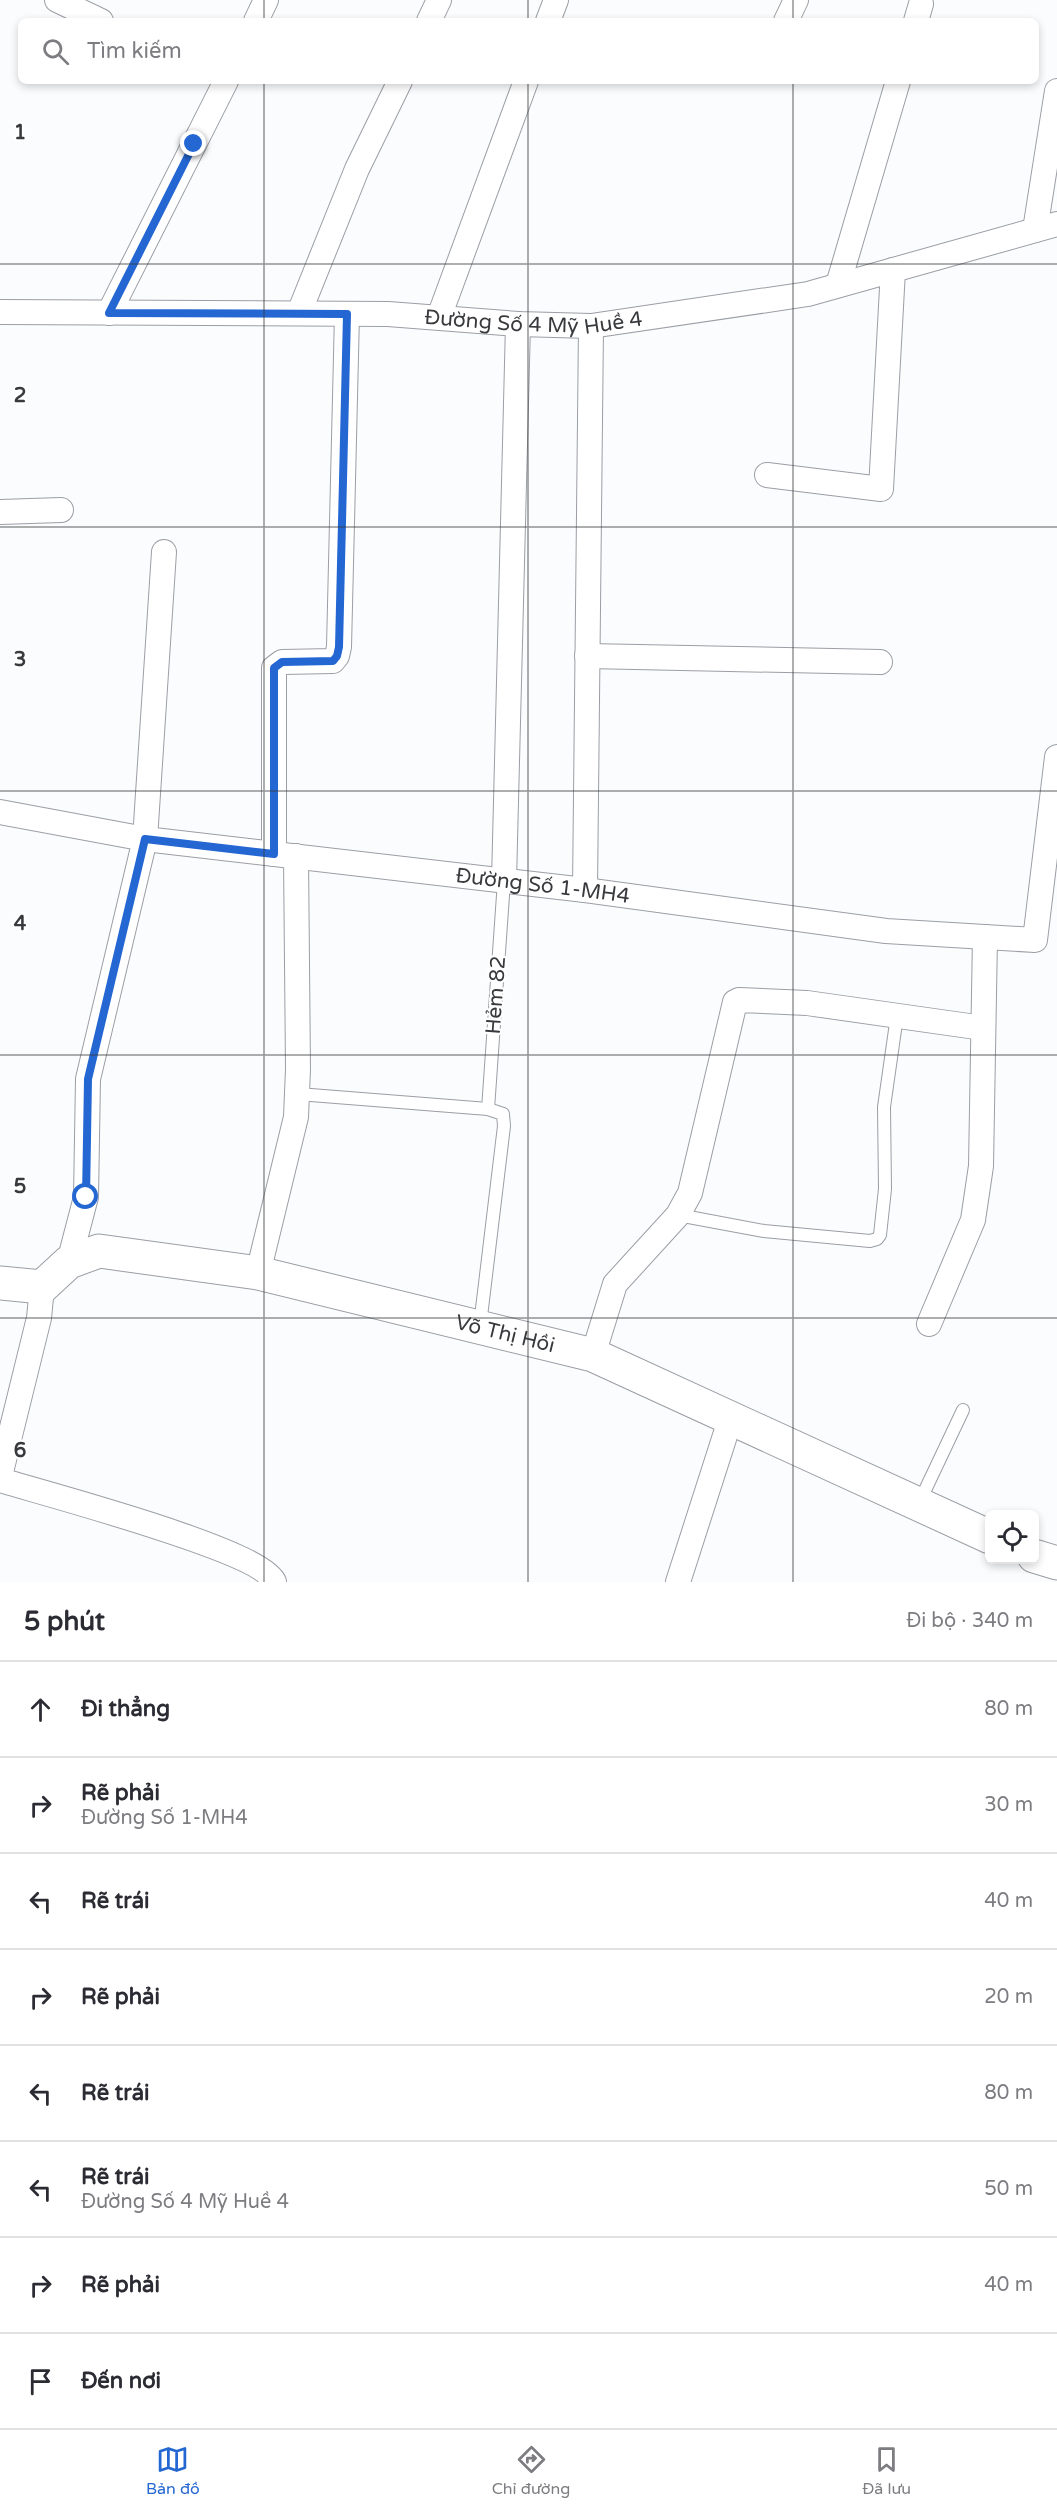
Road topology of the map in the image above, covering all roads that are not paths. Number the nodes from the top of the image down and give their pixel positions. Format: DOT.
graph roads {
  1 [pos="57,0"];
  2 [pos="266,0"];
  3 [pos="439,0"];
  4 [pos="556,0"];
  5 [pos="796,0"];
  6 [pos="95,18"];
  7 [pos="257,18"];
  8 [pos="430,18"];
  9 [pos="549,18"];
  10 [pos="787,18"];
  11 [pos="224,84"];
  12 [pos="399,84"];
  13 [pos="525,84"];
  14 [pos="897,84"];
  15 [pos="1057,91"];
  16 [pos="1046,227"];
  17 [pos="893,270"];
  18 [pos="838,285"];
  19 [pos="0,312"];
  20 [pos="109,313"];
  21 [pos="299,314"];
  22 [pos="347,314"];
  23 [pos="439,317"];
  24 [pos="518,324"];
  25 [pos="591,326"];
  26 [pos="767,475"];
  27 [pos="61,510"];
  28 [pos="0,512"];
  29 [pos="164,552"];
  30 [pos="587,656"];
  31 [pos="880,662"];
  32 [pos="1057,757"];
  33 [pos="0,812"];
  34 [pos="145,839"];
  35 [pos="285,855"];
  36 [pos="504,881"];
  37 [pos="585,890"];
  38 [pos="1049,890"];
  39 [pos="985,937"];
  40 [pos="897,1016"];
  41 [pos="983,1028"];
  42 [pos="298,1094"];
  43 [pos="488,1109"];
  44 [pos="678,1215"];
  45 [pos="69,1262"];
  46 [pos="258,1273"];
  47 [pos="0,1283"];
  48 [pos="42,1287"];
  49 [pos="929,1324"];
  50 [pos="480,1326"];
  51 [pos="593,1355"];
  52 [pos="963,1410"];
  53 [pos="731,1417"];
  54 [pos="0,1478"];
  55 [pos="918,1504"];
  56 [pos="985,1535"];
  57 [pos="1039,1557"];
  58 [pos="1057,1563"];
  59 [pos="274,1582"];
  60 [pos="678,1582"];
  1 -- 6 [label="street"];
  2 -- 7 [label="street"];
  3 -- 8 [label="street"];
  4 -- 9 [label="street"];
  5 -- 10 [label="street"];
  11 -- 20 [label="street"];
  12 -- 21 [label="street"];
  13 -- 23 [label="street"];
  14 -- 18 [label="street"];
  15 -- 16 [label="street"];
  16 -- 17 [label="street, Đường Số 4 Mỹ Huề 4"];
  17 -- 18 [label="street, Đường Số 4 Mỹ Huề 4"];
  17 -- 26 [label="street"];
  18 -- 25 [label="street, Đường Số 4 Mỹ Huề 4"];
  19 -- 20 [label="street, Đường Số 4 Mỹ Huề 4"];
  20 -- 21 [label="street, Đường Số 4 Mỹ Huề 4"];
  21 -- 22 [label="street, Đường Số 4 Mỹ Huề 4"];
  22 -- 23 [label="street, Đường Số 4 Mỹ Huề 4"];
  22 -- 35 [label="street"];
  23 -- 24 [label="street, Đường Số 4 Mỹ Huề 4"];
  24 -- 25 [label="street, Đường Số 4 Mỹ Huề 4"];
  24 -- 36 [label="street"];
  25 -- 30 [label="street"];
  27 -- 28 [label="street"];
  29 -- 34 [label="street"];
  30 -- 31 [label="street"];
  30 -- 37 [label="street"];
  32 -- 38 [label="street"];
  33 -- 34 [label="street, Đường Số 1-MH4"];
  34 -- 35 [label="street, Đường Số 1-MH4"];
  34 -- 45 [label="street"];
  35 -- 36 [label="street, Đường Số 1-MH4"];
  35 -- 42 [label="street"];
  36 -- 37 [label="street, Đường Số 1-MH4"];
  36 -- 43 [label="lane, Hẻm 82"];
  37 -- 39 [label="street, Đường Số 1-MH4"];
  38 -- 39 [label="street, Đường Số 1-MH4"];
  39 -- 41 [label="street"];
  40 -- 41 [label="street"];
  40 -- 44 [label="street"];
  40 -- 44 [label="lane"];
  41 -- 49 [label="street"];
  42 -- 43 [label="lane"];
  42 -- 46 [label="street"];
  43 -- 50 [label="lane"];
  44 -- 51 [label="street"];
  45 -- 46 [label="street, Võ Thị Hồi"];
  45 -- 48 [label="street, Võ Thị Hồi"];
  46 -- 50 [label="street, Võ Thị Hồi"];
  47 -- 48 [label="street"];
  48 -- 54 [label="street"];
  50 -- 51 [label="street, Võ Thị Hồi"];
  51 -- 53 [label="street, Võ Thị Hồi"];
  52 -- 55 [label="lane"];
  53 -- 55 [label="street, Võ Thị Hồi"];
  53 -- 60 [label="street"];
  54 -- 59 [label="street"];
  55 -- 56 [label="street, Võ Thị Hồi"];
  57 -- 58 [label="street"];
}
